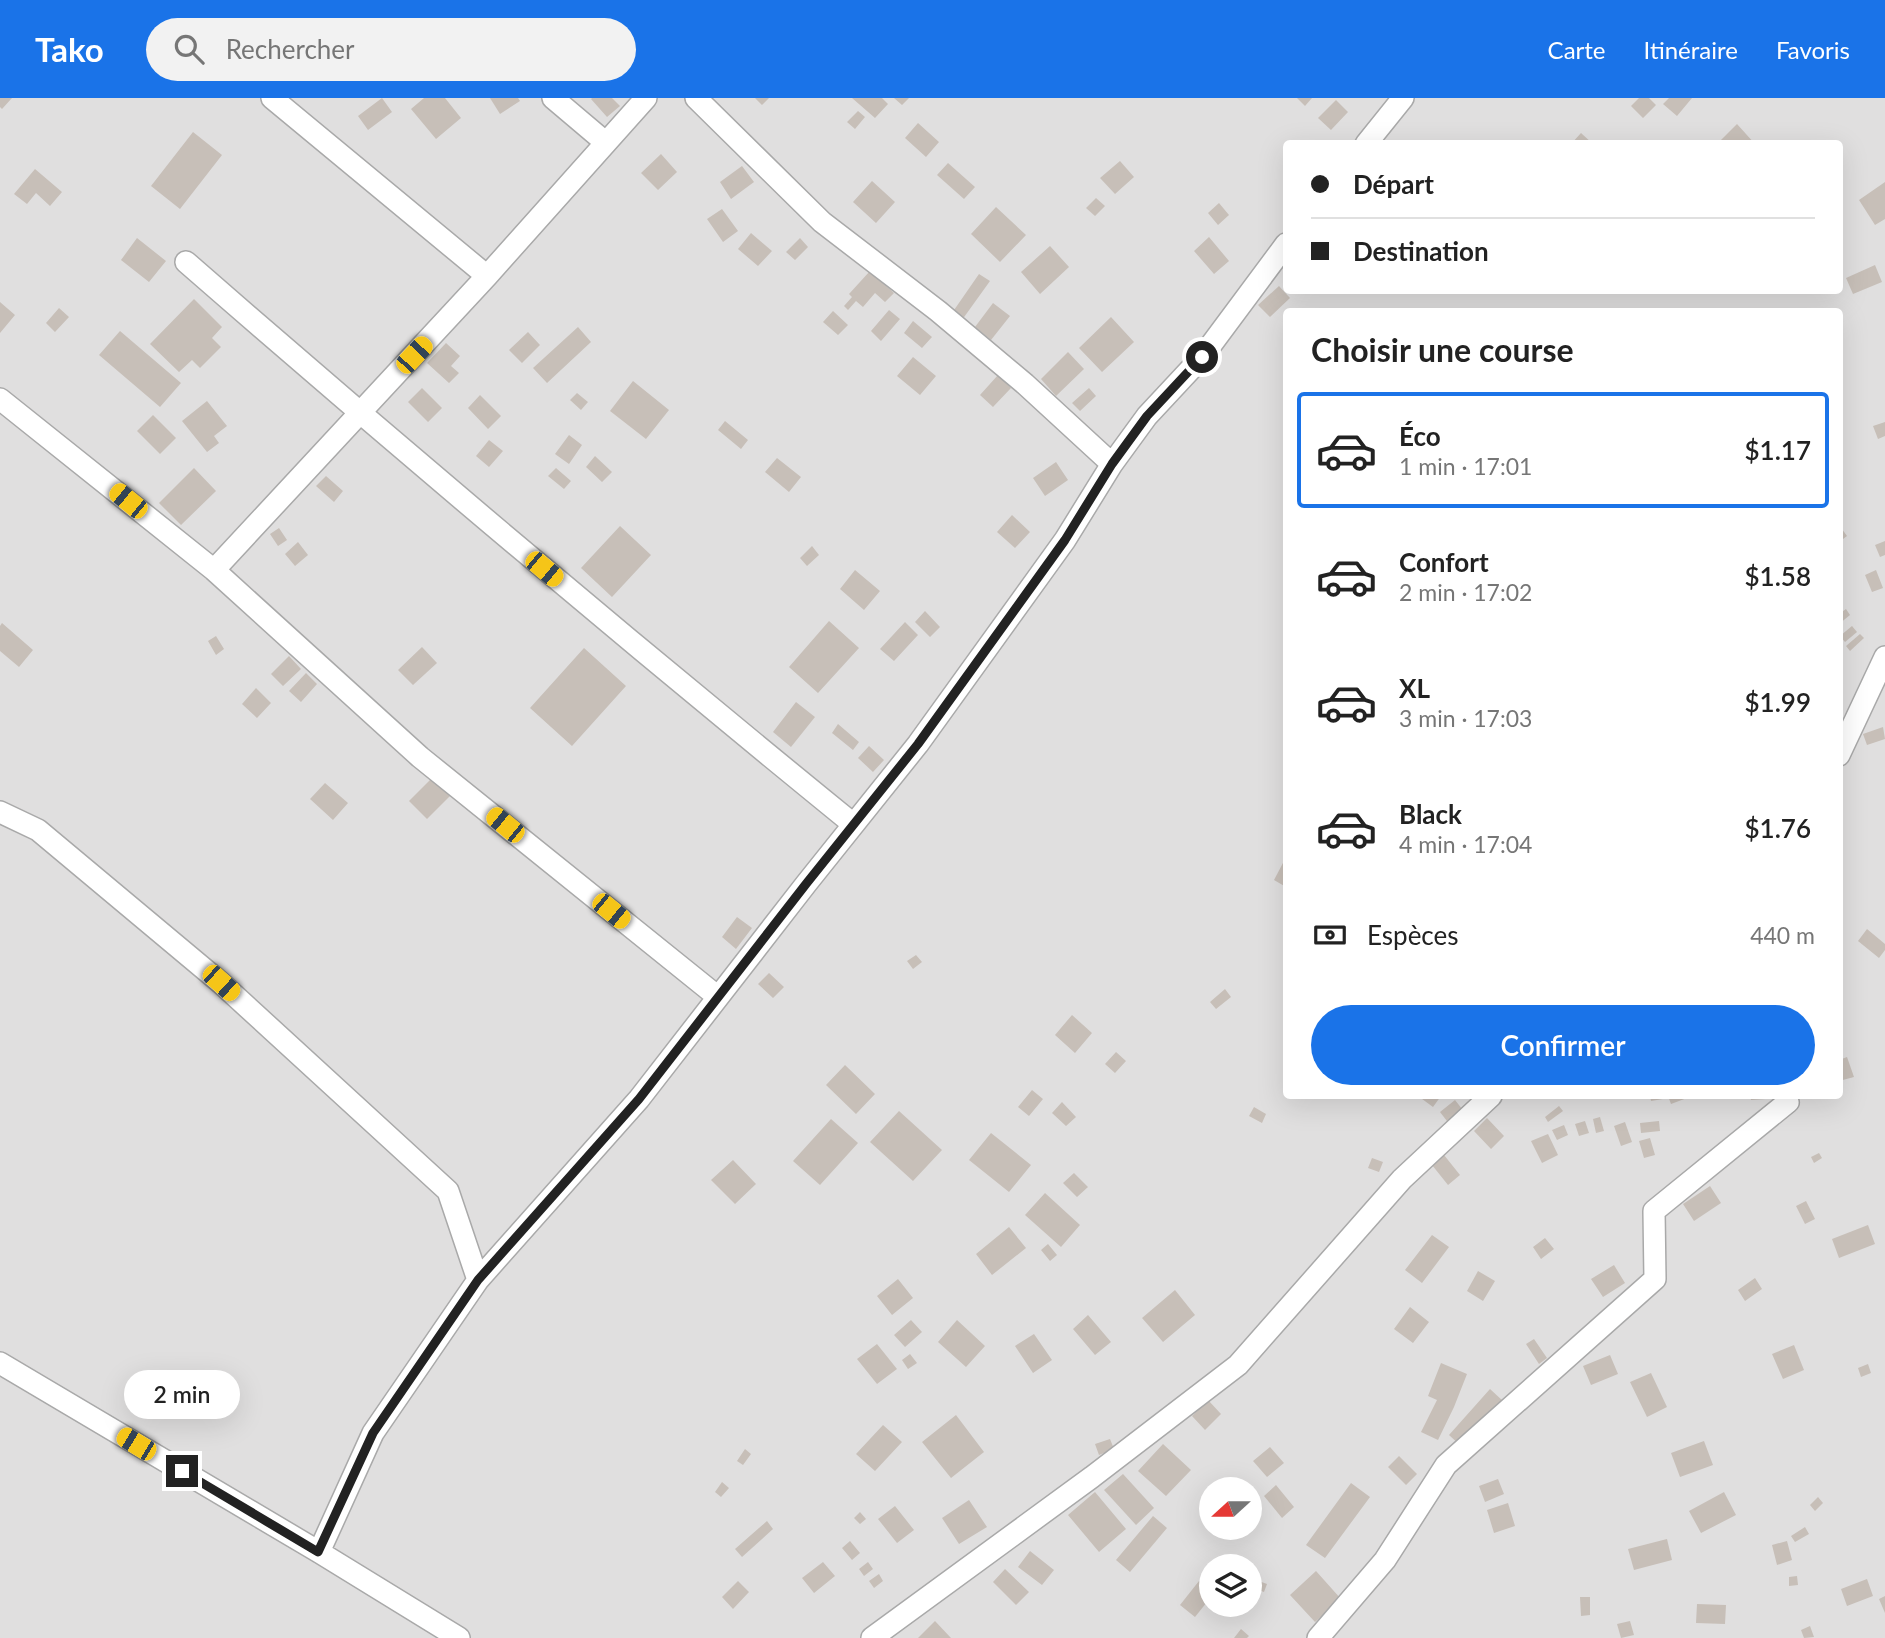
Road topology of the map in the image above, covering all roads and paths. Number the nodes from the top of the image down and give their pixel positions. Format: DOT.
graph roads {
  1 [pos="272,98"];
  2 [pos="553,98"];
  3 [pos="646,98"];
  4 [pos="696,98"];
  5 [pos="1403,98"];
  6 [pos="1369,140"];
  7 [pos="606,142"];
  8 [pos="1283,248"];
  9 [pos="186,262"];
  10 [pos="487,276"];
  11 [pos="0,399"];
  12 [pos="360,414"];
  13 [pos="1112,464"];
  14 [pos="214,570"];
  15 [pos="1885,657"];
  16 [pos="1843,746"];
  17 [pos="0,812"];
  18 [pos="853,824"];
  19 [pos="718,997"];
  20 [pos="1488,1099"];
  21 [pos="1787,1099"];
  22 [pos="478,1280"];
  23 [pos="0,1363"];
  24 [pos="318,1552"];
  25 [pos="459,1638"];
  26 [pos="872,1638"];
  27 [pos="1318,1638"];
  1 -- 10 [label="street"];
  2 -- 7 [label="street"];
  3 -- 7 [label="street"];
  4 -- 13 [label="street"];
  5 -- 6 [label="street"];
  7 -- 10 [label="street"];
  8 -- 13 [label="street"];
  9 -- 12 [label="street"];
  10 -- 12 [label="street"];
  11 -- 14 [label="street"];
  12 -- 14 [label="street"];
  12 -- 18 [label="street"];
  13 -- 18 [label="street"];
  14 -- 19 [label="street"];
  15 -- 16 [label="street"];
  17 -- 22 [label="street"];
  18 -- 19 [label="street"];
  19 -- 22 [label="street"];
  20 -- 26 [label="street"];
  21 -- 27 [label="street"];
  22 -- 24 [label="street"];
  23 -- 24 [label="street"];
  24 -- 25 [label="street"];
}
